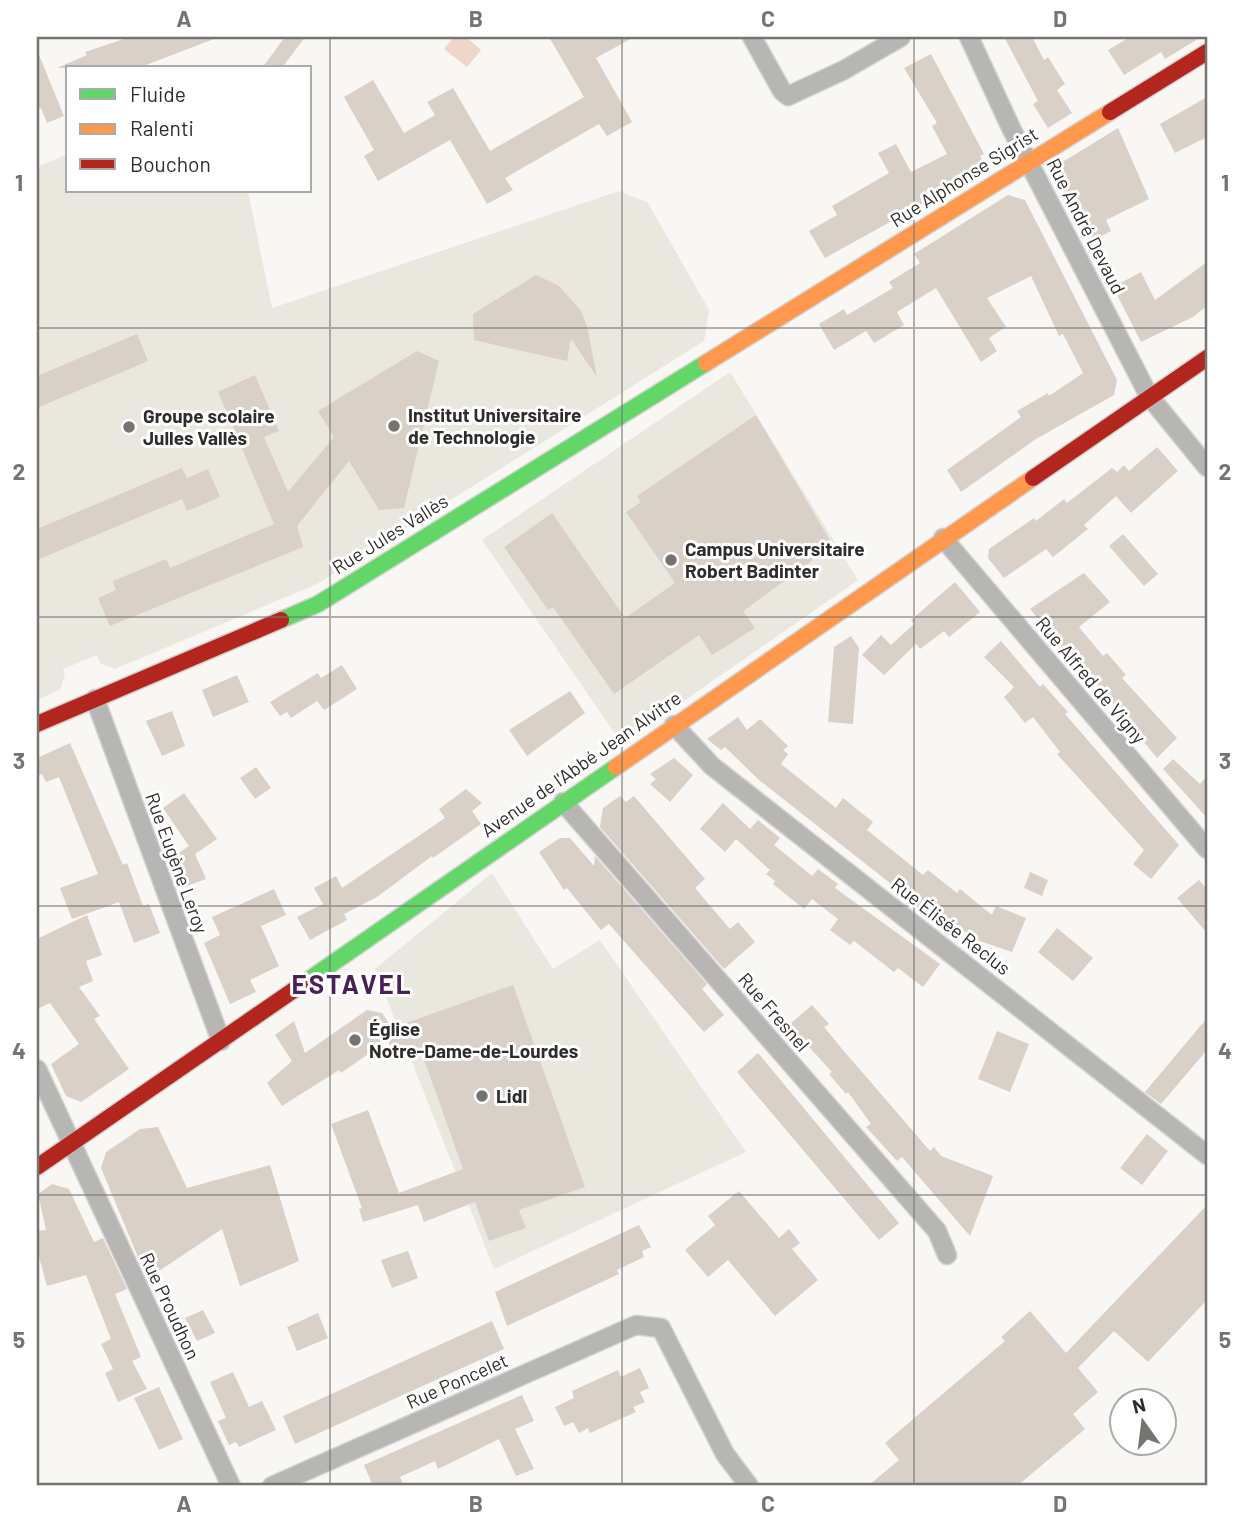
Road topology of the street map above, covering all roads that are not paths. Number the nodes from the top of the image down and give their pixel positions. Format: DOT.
graph roads {
  1 [pos="752,37"];
  2 [pos="901,37"];
  3 [pos="969,37"];
  4 [pos="1207,52"];
  5 [pos="1029,162"];
  6 [pos="744,339"];
  7 [pos="1207,358"];
  8 [pos="1149,396"];
  9 [pos="1207,467"];
  10 [pos="943,538"];
  11 [pos="95,699"];
  12 [pos="37,723"];
  13 [pos="674,725"];
  14 [pos="563,802"];
  15 [pos="1207,849"];
  16 [pos="221,1041"];
  17 [pos="37,1069"];
  18 [pos="72,1144"];
  19 [pos="1207,1155"];
  20 [pos="37,1167"];
  21 [pos="947,1255"];
  22 [pos="231,1486"];
  23 [pos="272,1486"];
  24 [pos="749,1486"];
  1 -- 2 [label="street"];
  3 -- 5 [label="street, Rue André Devaud"];
  4 -- 5 [label="main road, Rue Alphonse Sigrist"];
  5 -- 6 [label="main road, Rue Alphonse Sigrist"];
  5 -- 8 [label="street, Rue André Devaud"];
  6 -- 11 [label="main road, Rue Jules Vallès"];
  7 -- 8 [label="main road, Avenue de l'Abbé Jean Alvitre"];
  8 -- 9 [label="street, Rue André Devaud"];
  8 -- 10 [label="main road, Avenue de l'Abbé Jean Alvitre"];
  10 -- 13 [label="main road, Avenue de l'Abbé Jean Alvitre"];
  10 -- 15 [label="street, Rue Alfred de Vigny"];
  11 -- 12 [label="main road, Rue Jules Vallès"];
  11 -- 16 [label="street, Rue Eugène Leroy"];
  13 -- 14 [label="main road, Avenue de l'Abbé Jean Alvitre"];
  13 -- 19 [label="street, Rue Élisée Reclus"];
  14 -- 16 [label="main road, Avenue de l'Abbé Jean Alvitre"];
  14 -- 21 [label="street, Rue Fresnel"];
  16 -- 18 [label="main road, Avenue de l'Abbé Jean Alvitre"];
  17 -- 18 [label="street, Rue Proudhon"];
  18 -- 20 [label="main road, Avenue de l'Abbé Jean Alvitre"];
  18 -- 22 [label="street, Rue Proudhon"];
  23 -- 24 [label="street, Rue Poncelet"];
}
